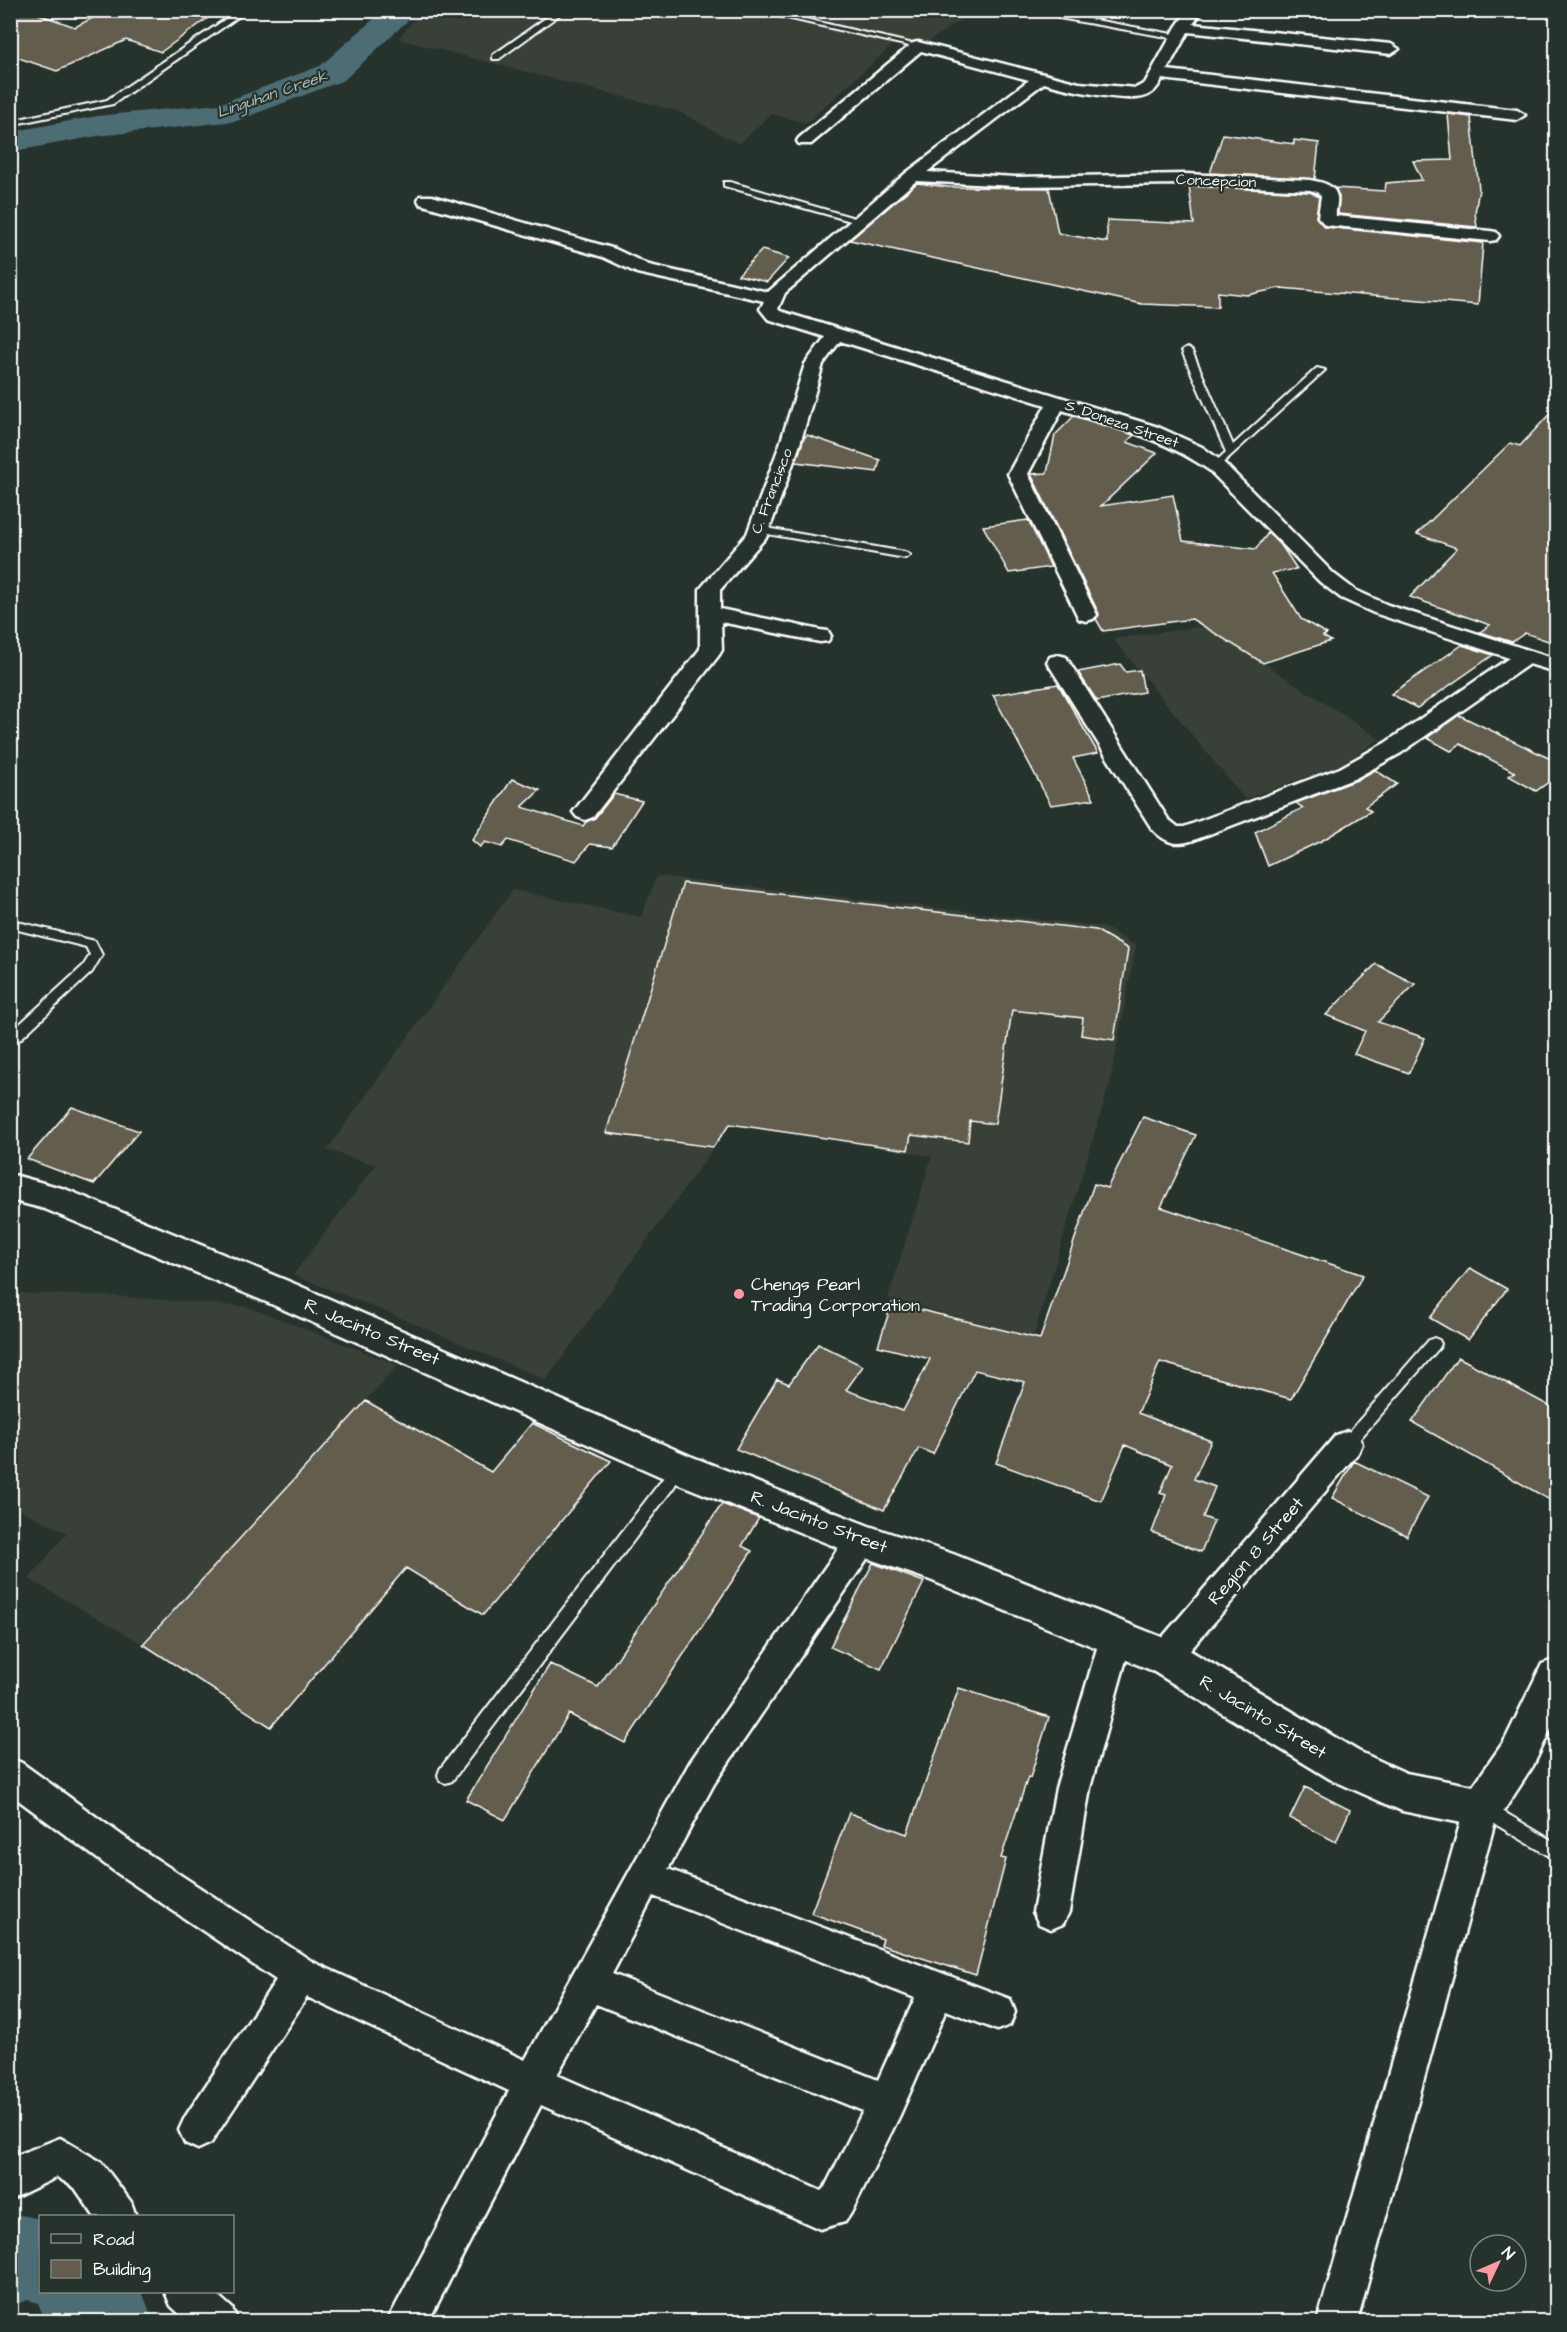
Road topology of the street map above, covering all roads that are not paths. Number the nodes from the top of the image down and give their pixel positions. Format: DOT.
graph roads {
  1 [pos="245,10"];
  2 [pos="563,10"];
  3 [pos="755,10"];
  4 [pos="1196,10"];
  5 [pos="1062,16"];
  6 [pos="1180,32"];
  7 [pos="918,46"];
  8 [pos="1391,49"];
  9 [pos="496,57"];
  10 [pos="1158,74"];
  11 [pos="1041,78"];
  12 [pos="1517,115"];
  13 [pos="10,123"];
  14 [pos="805,141"];
  15 [pos="912,176"];
  16 [pos="727,184"];
  17 [pos="426,200"];
  18 [pos="861,221"];
  19 [pos="1490,236"];
  20 [pos="773,307"];
  21 [pos="835,336"];
  22 [pos="1187,351"];
  23 [pos="1320,370"];
  24 [pos="1057,402"];
  25 [pos="1231,452"];
  26 [pos="1216,466"];
  27 [pos="760,530"];
  28 [pos="905,555"];
  29 [pos="711,614"];
  30 [pos="1086,615"];
  31 [pos="820,636"];
  32 [pos="1525,657"];
  33 [pos="1058,662"];
  34 [pos="1557,666"];
  35 [pos="585,812"];
  36 [pos="10,924"];
  37 [pos="10,1041"];
  38 [pos="10,1187"];
  39 [pos="1434,1344"];
  40 [pos="1347,1444"];
  41 [pos="677,1467"];
  42 [pos="862,1540"];
  43 [pos="1116,1638"];
  44 [pos="1165,1657"];
  45 [pos="1557,1677"];
  46 [pos="10,1774"];
  47 [pos="446,1775"];
  48 [pos="1482,1807"];
  49 [pos="1557,1852"];
  50 [pos="644,1876"];
  51 [pos="1051,1912"];
  52 [pos="300,1976"];
  53 [pos="589,1983"];
  54 [pos="938,1988"];
  55 [pos="997,2012"];
  56 [pos="533,2083"];
  57 [pos="887,2102"];
  58 [pos="198,2130"];
  59 [pos="10,2181"];
  60 [pos="116,2215"];
  61 [pos="186,2293"];
  62 [pos="218,2322"];
  63 [pos="407,2322"];
  64 [pos="1337,2322"];
  1 -- 13 [label="lane"];
  2 -- 9 [label="lane"];
  3 -- 7 [label="lane"];
  4 -- 6 [label="street"];
  5 -- 6 [label="lane"];
  6 -- 8 [label="street"];
  6 -- 10 [label="street"];
  7 -- 11 [label="street"];
  7 -- 14 [label="street"];
  10 -- 11 [label="street"];
  10 -- 12 [label="street"];
  11 -- 15 [label="street"];
  15 -- 18 [label="street"];
  15 -- 19 [label="street, Concepcion"];
  16 -- 18 [label="lane"];
  17 -- 20 [label="street, S. Doneza Street"];
  18 -- 20 [label="street"];
  20 -- 21 [label="street, S. Doneza Street"];
  21 -- 24 [label="street, S. Doneza Street"];
  21 -- 27 [label="street, C. Francisco"];
  22 -- 25 [label="lane"];
  23 -- 25 [label="lane"];
  24 -- 26 [label="street, S. Doneza Street"];
  24 -- 30 [label="street"];
  25 -- 26 [label="lane"];
  26 -- 32 [label="street, S. Doneza Street"];
  27 -- 28 [label="lane"];
  27 -- 29 [label="street, C. Francisco"];
  29 -- 31 [label="street"];
  29 -- 35 [label="street, C. Francisco"];
  32 -- 33 [label="street"];
  32 -- 34 [label="street, S. Doneza Street"];
  36 -- 37 [label="lane"];
  38 -- 41 [label="street, R. Jacinto Street"];
  39 -- 40 [label="lane"];
  40 -- 44 [label="street, Region 8 Street"];
  41 -- 42 [label="street, R. Jacinto Street"];
  41 -- 47 [label="lane"];
  42 -- 43 [label="street, R. Jacinto Street"];
  42 -- 50 [label="street"];
  43 -- 44 [label="street, R. Jacinto Street"];
  43 -- 51 [label="street"];
  44 -- 48 [label="street, R. Jacinto Street"];
  45 -- 48 [label="street"];
  46 -- 52 [label="street"];
  48 -- 49 [label="lane"];
  48 -- 64 [label="street"];
  50 -- 53 [label="street"];
  50 -- 54 [label="street"];
  52 -- 56 [label="street"];
  52 -- 58 [label="street"];
  53 -- 56 [label="street"];
  53 -- 57 [label="street"];
  54 -- 55 [label="street"];
  54 -- 57 [label="street"];
  56 -- 57 [label="street"];
  56 -- 63 [label="street"];
  59 -- 60 [label="street"];
  61 -- 62 [label="street"];
}
